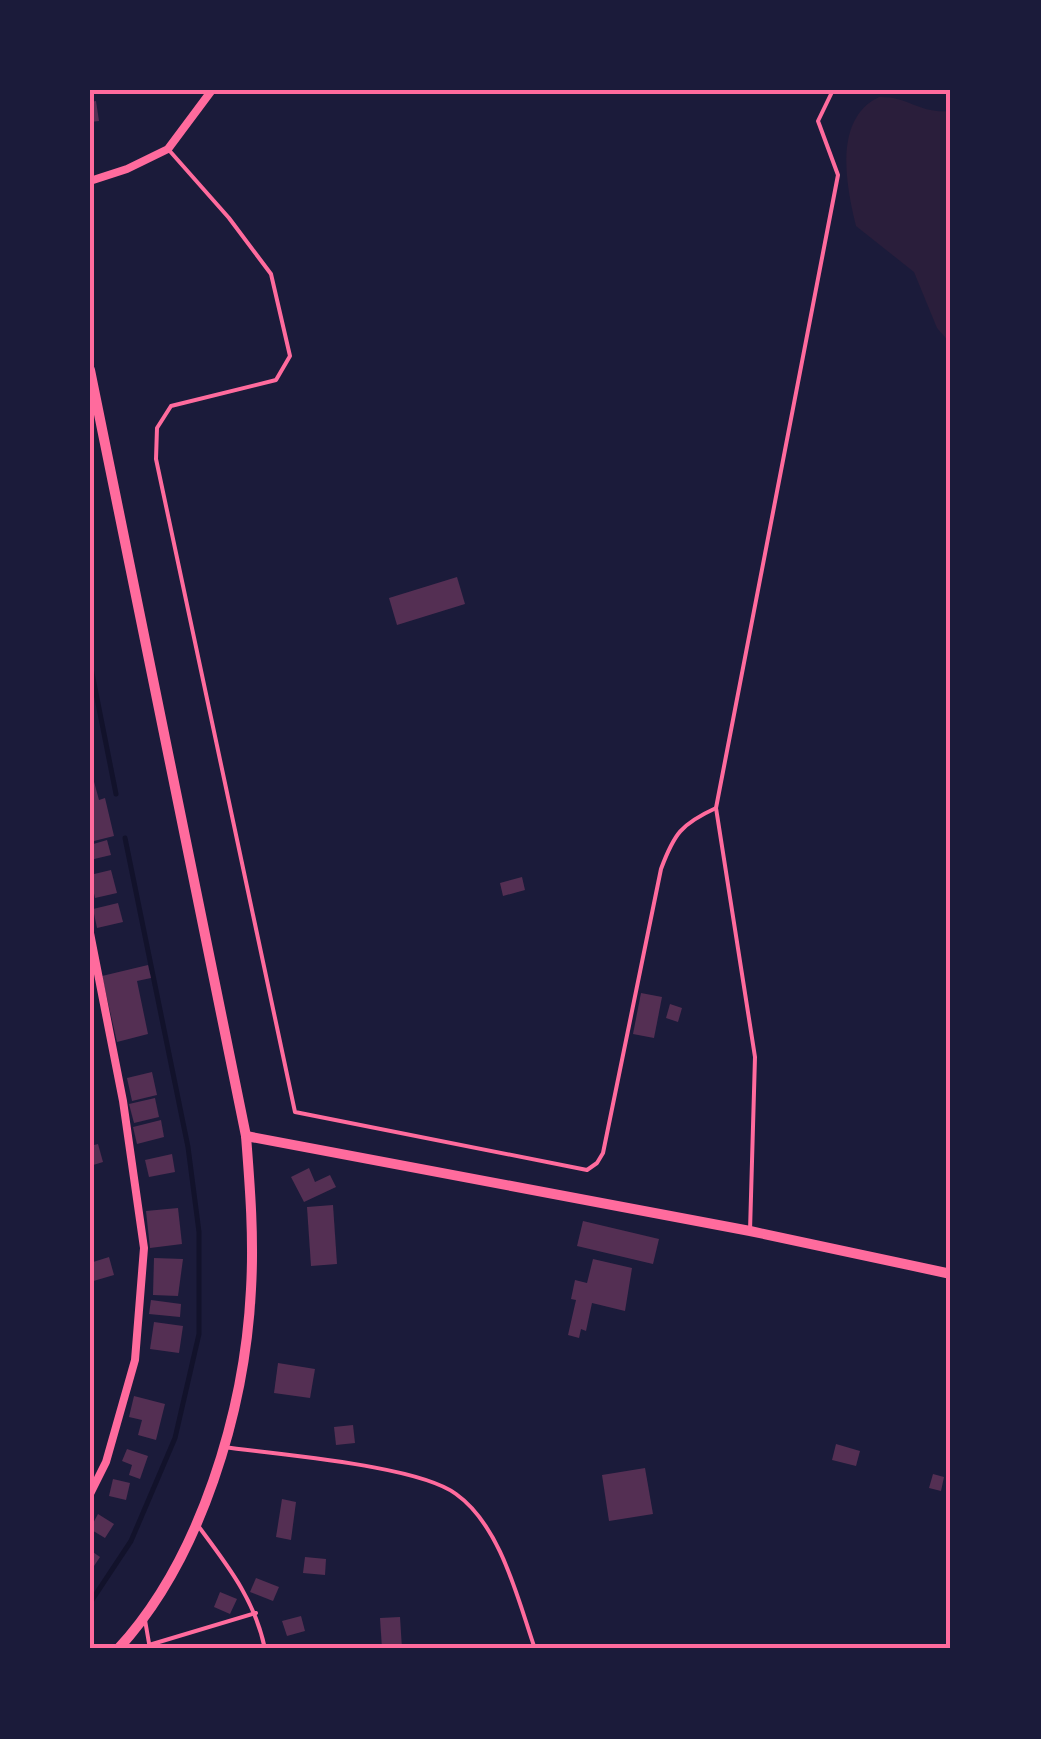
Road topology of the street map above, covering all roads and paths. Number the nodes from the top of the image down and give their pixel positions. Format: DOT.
graph roads {
  1 [pos="212,90"];
  2 [pos="833,90"];
  3 [pos="168,149"];
  4 [pos="90,181"];
  5 [pos="90,370"];
  6 [pos="716,808"];
  7 [pos="90,933"];
  8 [pos="246,1136"];
  9 [pos="750,1231"];
  10 [pos="951,1274"];
  11 [pos="222,1447"];
  12 [pos="90,1494"];
  13 [pos="196,1522"];
  14 [pos="256,1613"];
  15 [pos="145,1620"];
  16 [pos="150,1647"];
  17 [pos="118,1649"];
  18 [pos="264,1649"];
  19 [pos="536,1649"];
  1 -- 3 [label="street"];
  2 -- 6 [label="lane"];
  3 -- 4 [label="street"];
  3 -- 6 [label="lane"];
  5 -- 8 [label="main road"];
  6 -- 9 [label="lane"];
  7 -- 12 [label="street"];
  8 -- 9 [label="main road"];
  8 -- 11 [label="main road"];
  9 -- 10 [label="main road"];
  11 -- 13 [label="main road"];
  11 -- 19 [label="lane"];
  13 -- 14 [label="lane"];
  13 -- 15 [label="main road"];
  14 -- 16 [label="lane"];
  14 -- 18 [label="lane"];
  15 -- 16 [label="lane"];
  15 -- 17 [label="main road"];
}
